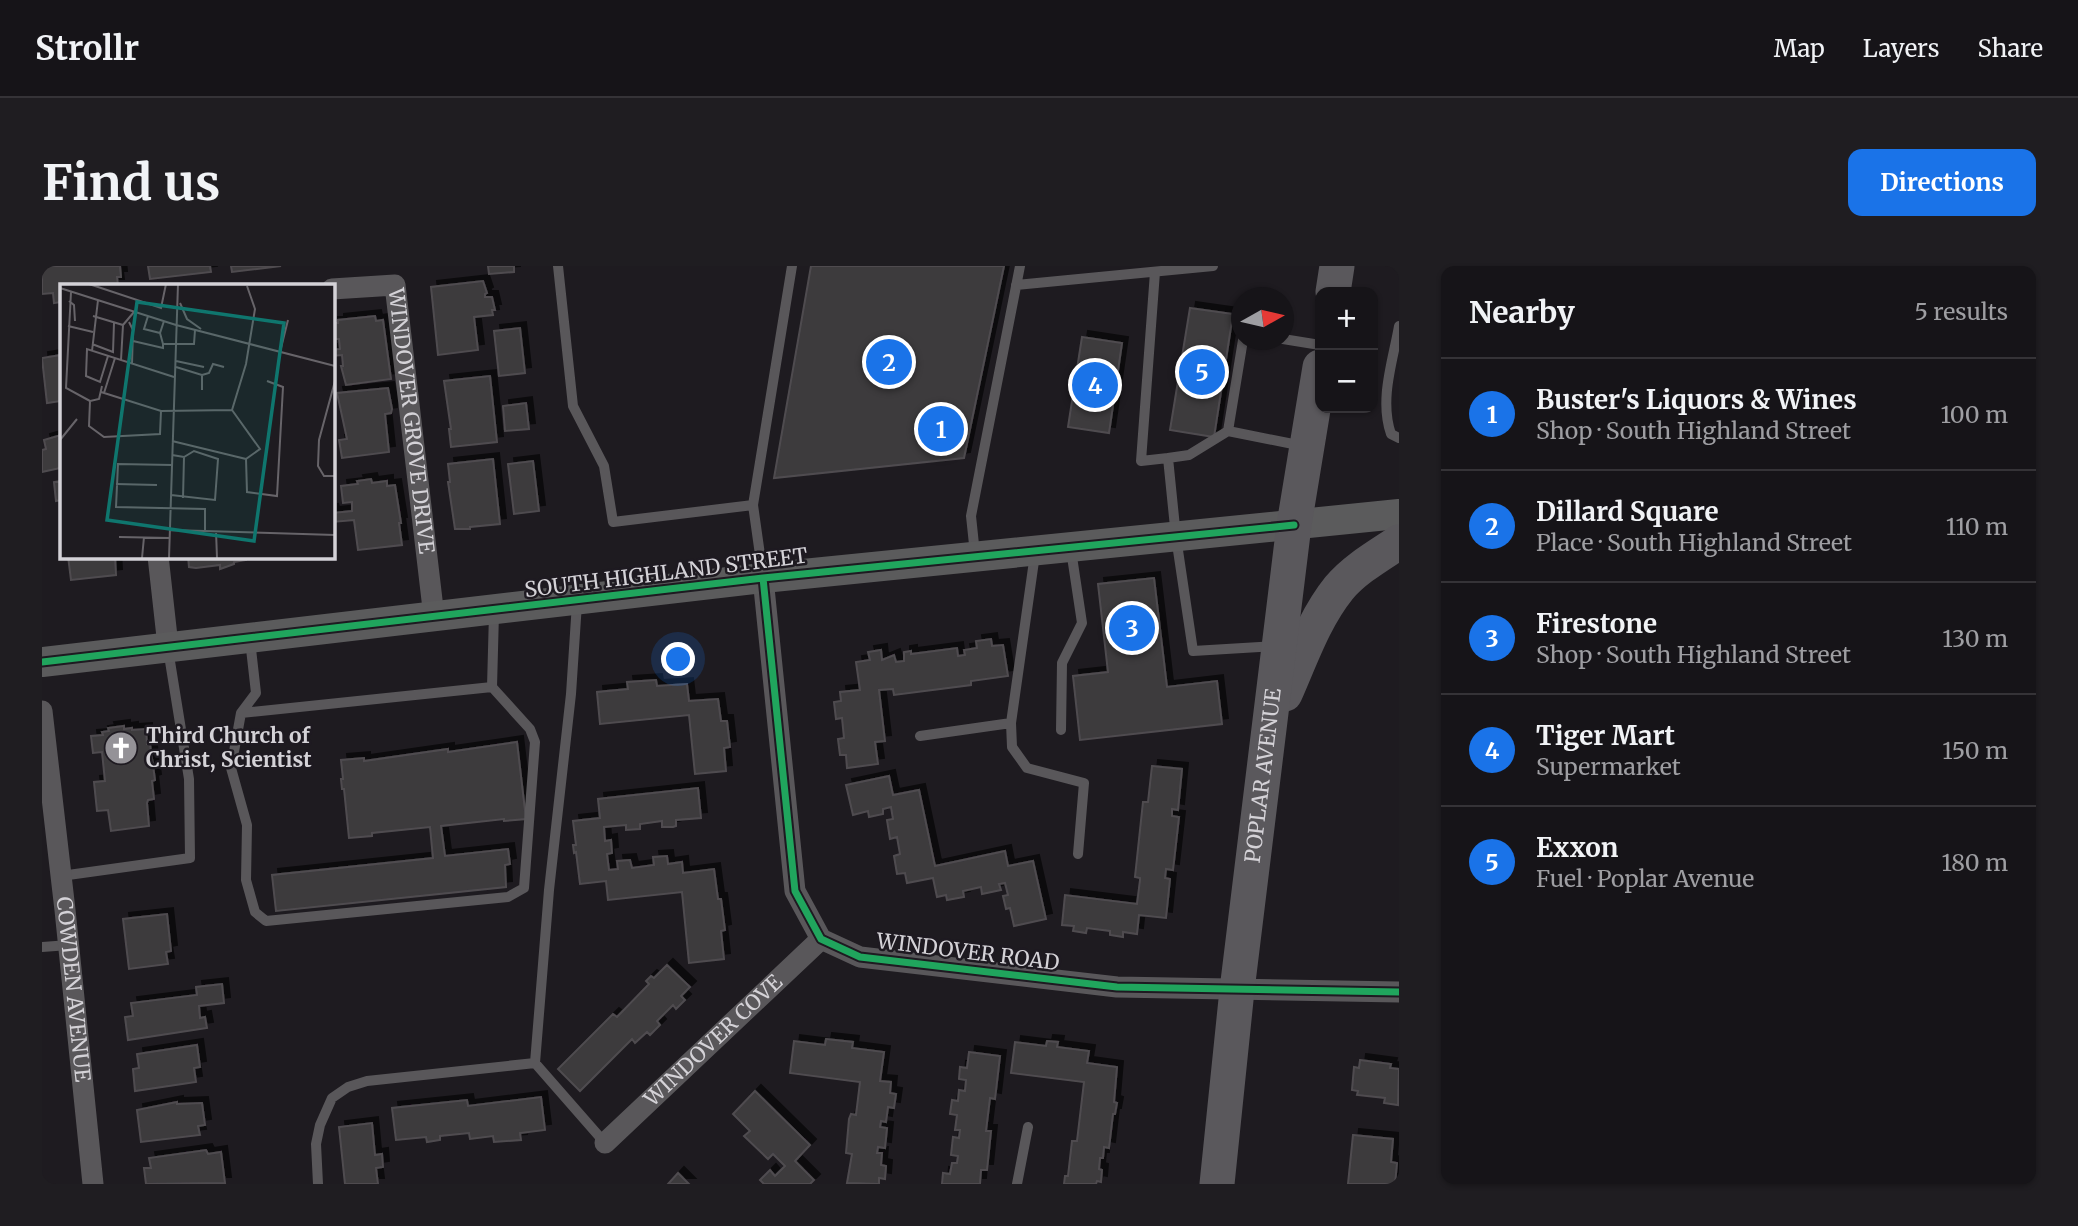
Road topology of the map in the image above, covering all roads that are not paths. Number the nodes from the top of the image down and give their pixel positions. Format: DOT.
graph roads {
  1 [pos="558,266"];
  2 [pos="792,266"];
  3 [pos="1020,266"];
  4 [pos="1213,266"];
  5 [pos="1337,266"];
  6 [pos="1155,272"];
  7 [pos="1016,285"];
  8 [pos="1334,287"];
  9 [pos="334,289"];
  10 [pos="1399,326"];
  11 [pos="1294,341"];
  12 [pos="1315,344"];
  13 [pos="1241,350"];
  14 [pos="1315,397"];
  15 [pos="1228,431"];
  16 [pos="1399,438"];
  17 [pos="1307,446"];
  18 [pos="1168,458"];
  19 [pos="753,505"];
  20 [pos="1399,514"];
  21 [pos="1294,525"];
  22 [pos="1176,537"];
  23 [pos="1399,542"];
  24 [pos="1071,548"];
  25 [pos="1036,551"];
  26 [pos="975,557"];
  27 [pos="158,558"];
  28 [pos="763,578"];
  29 [pos="577,600"];
  30 [pos="494,610"];
  31 [pos="434,617"];
  32 [pos="250,637"];
  33 [pos="168,646"];
  34 [pos="1280,646"];
  35 [pos="42,662"];
  36 [pos="492,687"];
  37 [pos="42,711"];
  38 [pos="241,713"];
  39 [pos="1012,723"];
  40 [pos="1270,729"];
  41 [pos="1061,730"];
  42 [pos="920,736"];
  43 [pos="45,764"];
  44 [pos="1078,853"];
  45 [pos="61,876"];
  46 [pos="821,939"];
  47 [pos="69,945"];
  48 [pos="42,947"];
  49 [pos="1237,990"];
  50 [pos="1399,992"];
  51 [pos="535,1063"];
  52 [pos="1028,1127"];
  53 [pos="605,1143"];
  54 [pos="93,1184"];
  55 [pos="318,1184"];
  56 [pos="1017,1184"];
  57 [pos="1218,1184"];
  1 -- 19 [label="lane"];
  2 -- 19 [label="lane"];
  3 -- 7 [label="lane"];
  4 -- 6 [label="lane"];
  5 -- 8 [label="main road"];
  6 -- 7 [label="lane"];
  6 -- 18 [label="lane"];
  7 -- 26 [label="lane"];
  9 -- 31 [label="street, WINDOVER GROVE DRIVE"];
  10 -- 16 [label="lane"];
  11 -- 12 [label="lane"];
  13 -- 15 [label="lane"];
  14 -- 17 [label="main road, POPLAR AVENUE"];
  15 -- 17 [label="lane"];
  15 -- 18 [label="lane"];
  17 -- 21 [label="main road, POPLAR AVENUE"];
  18 -- 22 [label="lane"];
  19 -- 28 [label="lane"];
  20 -- 21 [label="main road, SOUTH HIGHLAND STREET"];
  21 -- 22 [label="main road, SOUTH HIGHLAND STREET"];
  21 -- 34 [label="main road, POPLAR AVENUE"];
  22 -- 24 [label="main road, SOUTH HIGHLAND STREET"];
  22 -- 34 [label="lane"];
  23 -- 40 [label="main road"];
  24 -- 25 [label="main road, SOUTH HIGHLAND STREET"];
  24 -- 41 [label="lane"];
  25 -- 26 [label="main road, SOUTH HIGHLAND STREET"];
  25 -- 39 [label="lane"];
  26 -- 28 [label="main road, SOUTH HIGHLAND STREET"];
  27 -- 33 [label="street"];
  28 -- 29 [label="main road, SOUTH HIGHLAND STREET"];
  28 -- 46 [label="street"];
  29 -- 30 [label="main road, SOUTH HIGHLAND STREET"];
  29 -- 51 [label="lane"];
  30 -- 31 [label="main road, SOUTH HIGHLAND STREET"];
  30 -- 36 [label="lane"];
  31 -- 32 [label="main road, SOUTH HIGHLAND STREET"];
  32 -- 33 [label="main road, SOUTH HIGHLAND STREET"];
  32 -- 38 [label="lane"];
  33 -- 35 [label="main road, SOUTH HIGHLAND STREET"];
  33 -- 45 [label="lane"];
  34 -- 40 [label="main road, POPLAR AVENUE"];
  36 -- 38 [label="lane"];
  36 -- 38 [label="lane"];
  37 -- 43 [label="street, COWDEN AVENUE"];
  39 -- 42 [label="lane"];
  39 -- 44 [label="lane"];
  40 -- 49 [label="main road, POPLAR AVENUE"];
  43 -- 45 [label="street, COWDEN AVENUE"];
  45 -- 47 [label="street, COWDEN AVENUE"];
  46 -- 49 [label="street, WINDOVER ROAD"];
  46 -- 53 [label="street, WINDOVER COVE"];
  47 -- 48 [label="lane"];
  47 -- 54 [label="street, COWDEN AVENUE"];
  49 -- 50 [label="street, WINDOVER ROAD"];
  49 -- 57 [label="main road, POPLAR AVENUE"];
  51 -- 53 [label="lane"];
  51 -- 55 [label="lane"];
  52 -- 56 [label="lane"];
}
